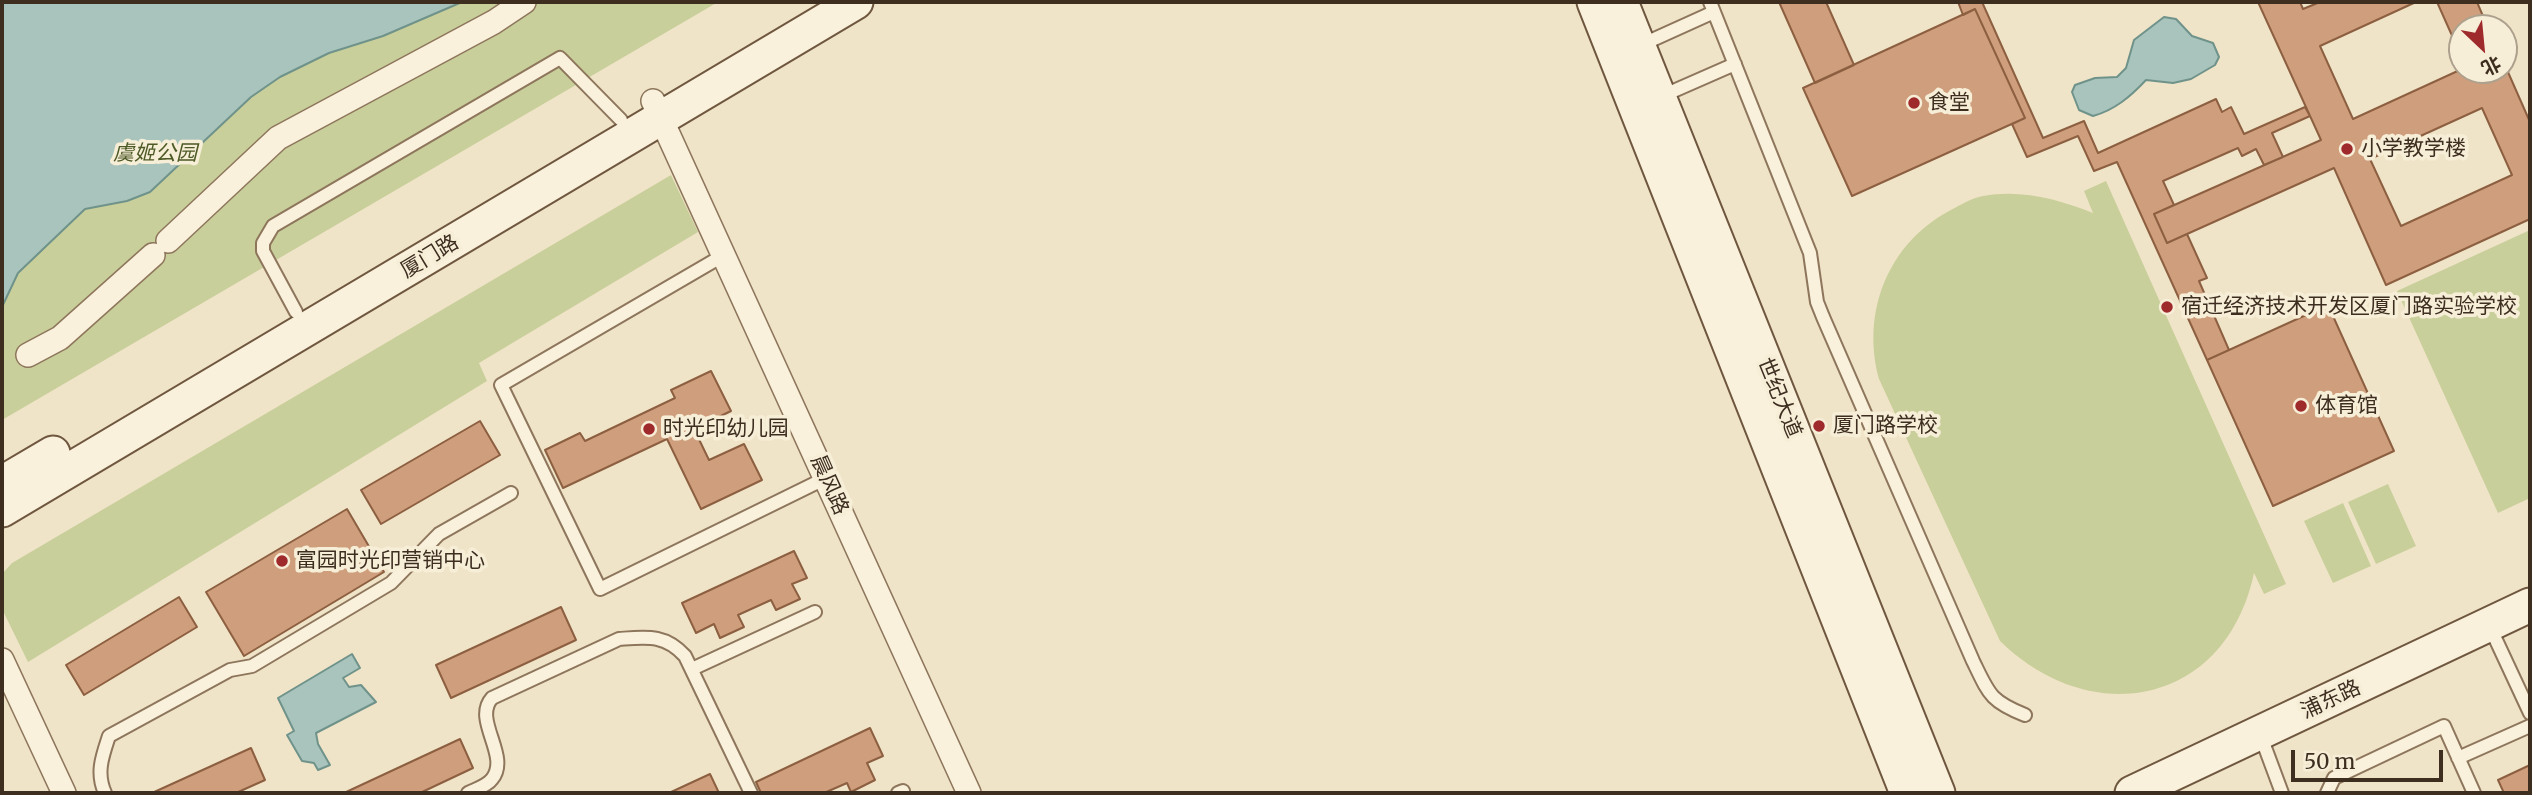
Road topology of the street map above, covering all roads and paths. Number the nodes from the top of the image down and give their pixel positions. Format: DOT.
graph roads {
  1 [pos="524,2"];
  2 [pos="814,2"];
  3 [pos="856,2"];
  4 [pos="1594,2"];
  5 [pos="1621,2"];
  6 [pos="1712,7"];
  7 [pos="1627,51"];
  8 [pos="1735,64"];
  9 [pos="1647,102"];
  10 [pos="657,110"];
  11 [pos="621,120"];
  12 [pos="724,255"];
  13 [pos="296,312"];
  14 [pos="28,355"];
  15 [pos="825,478"];
  16 [pos="2,483"];
  17 [pos="512,493"];
  18 [pos="2,510"];
  19 [pos="815,612"];
  20 [pos="2527,612"];
  21 [pos="2489,625"];
  22 [pos="2,660"];
  23 [pos="692,669"];
  24 [pos="2530,713"];
  25 [pos="2025,715"];
  26 [pos="2530,726"];
  27 [pos="2260,734"];
  28 [pos="2458,758"];
  29 [pos="2276,792"];
  30 [pos="64,793"];
  31 [pos="105,793"];
  32 [pos="468,793"];
  33 [pos="751,793"];
  34 [pos="969,793"];
  35 [pos="1907,793"];
  36 [pos="1938,793"];
  37 [pos="2132,793"];
  38 [pos="2327,793"];
  39 [pos="2474,793"];
  1 -- 14 [label="street"];
  2 -- 10 [label="street, 厦门路"];
  3 -- 10 [label="street, 厦门路"];
  4 -- 7 [label="street, 世纪大道"];
  5 -- 7 [label="street, 世纪大道"];
  6 -- 7 [label="lane"];
  6 -- 8 [label="lane"];
  7 -- 9 [label="street, 世纪大道"];
  8 -- 9 [label="lane"];
  8 -- 25 [label="lane"];
  9 -- 35 [label="street, 世纪大道"];
  9 -- 36 [label="street, 世纪大道"];
  10 -- 11 [label="street, 厦门路"];
  10 -- 12 [label="street, 晨风路"];
  10 -- 18 [label="street, 厦门路"];
  11 -- 13 [label="street, 厦门路"];
  11 -- 13 [label="lane"];
  12 -- 15 [label="street, 晨风路"];
  12 -- 15 [label="lane"];
  13 -- 16 [label="street, 厦门路"];
  15 -- 34 [label="street, 晨风路"];
  17 -- 31 [label="lane"];
  19 -- 23 [label="lane"];
  20 -- 21 [label="street, 浦东路"];
  21 -- 24 [label="lane"];
  21 -- 27 [label="street, 浦东路"];
  22 -- 30 [label="street"];
  23 -- 32 [label="lane"];
  23 -- 33 [label="lane"];
  26 -- 28 [label="lane"];
  27 -- 29 [label="lane"];
  27 -- 37 [label="street, 浦东路"];
  28 -- 38 [label="lane"];
  28 -- 39 [label="lane"];
}
